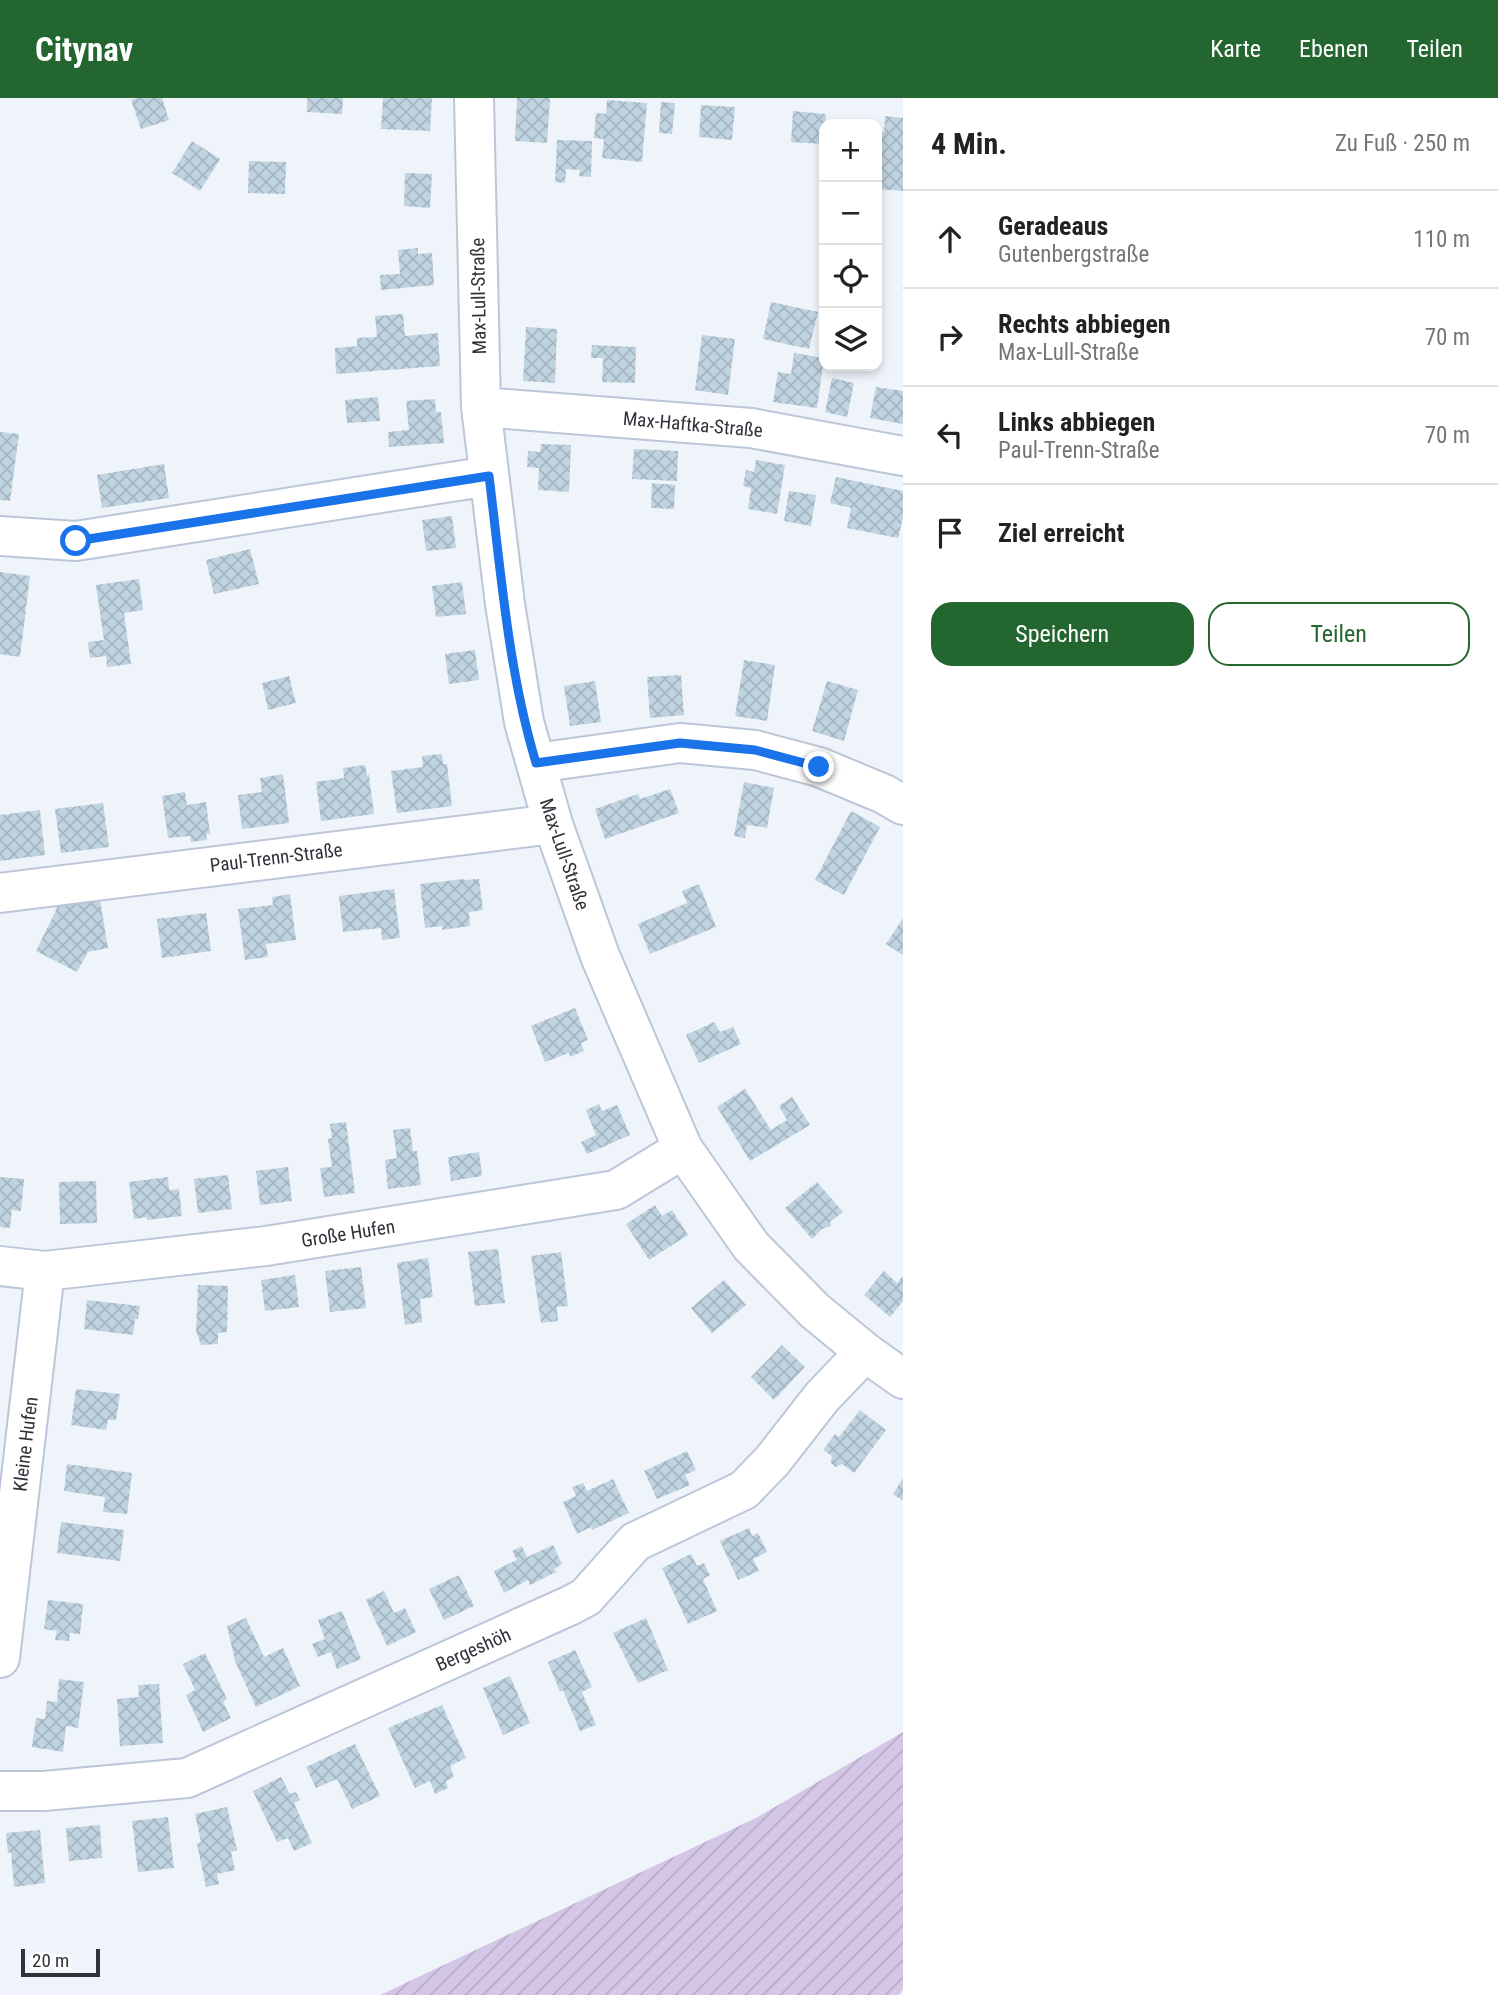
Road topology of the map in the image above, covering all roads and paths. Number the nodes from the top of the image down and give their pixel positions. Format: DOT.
graph roads {
  1 [pos="474,98"];
  2 [pos="481,407"];
  3 [pos="903,456"];
  4 [pos="489,476"];
  5 [pos="0,536"];
  6 [pos="536,763"];
  7 [pos="903,805"];
  8 [pos="553,824"];
  9 [pos="0,893"];
  10 [pos="683,1149"];
  11 [pos="0,1266"];
  12 [pos="46,1271"];
  13 [pos="865,1352"];
  14 [pos="903,1379"];
  15 [pos="0,1658"];
  16 [pos="0,1791"];
  1 -- 2 [label="street, Max-Lull-Straße"];
  2 -- 3 [label="street, Max-Haftka-Straße"];
  2 -- 4 [label="street, Max-Lull-Straße"];
  4 -- 5 [label="street"];
  4 -- 6 [label="street, Max-Lull-Straße"];
  6 -- 7 [label="street"];
  6 -- 8 [label="street, Max-Lull-Straße"];
  8 -- 9 [label="street, Paul-Trenn-Straße"];
  8 -- 10 [label="street, Max-Lull-Straße"];
  10 -- 12 [label="street, Große Hufen"];
  10 -- 13 [label="street, Max-Lull-Straße"];
  11 -- 12 [label="street, Große Hufen"];
  12 -- 15 [label="street, Kleine Hufen"];
  13 -- 14 [label="street, Max-Lull-Straße"];
  13 -- 16 [label="street, Bergeshöh"];
}
